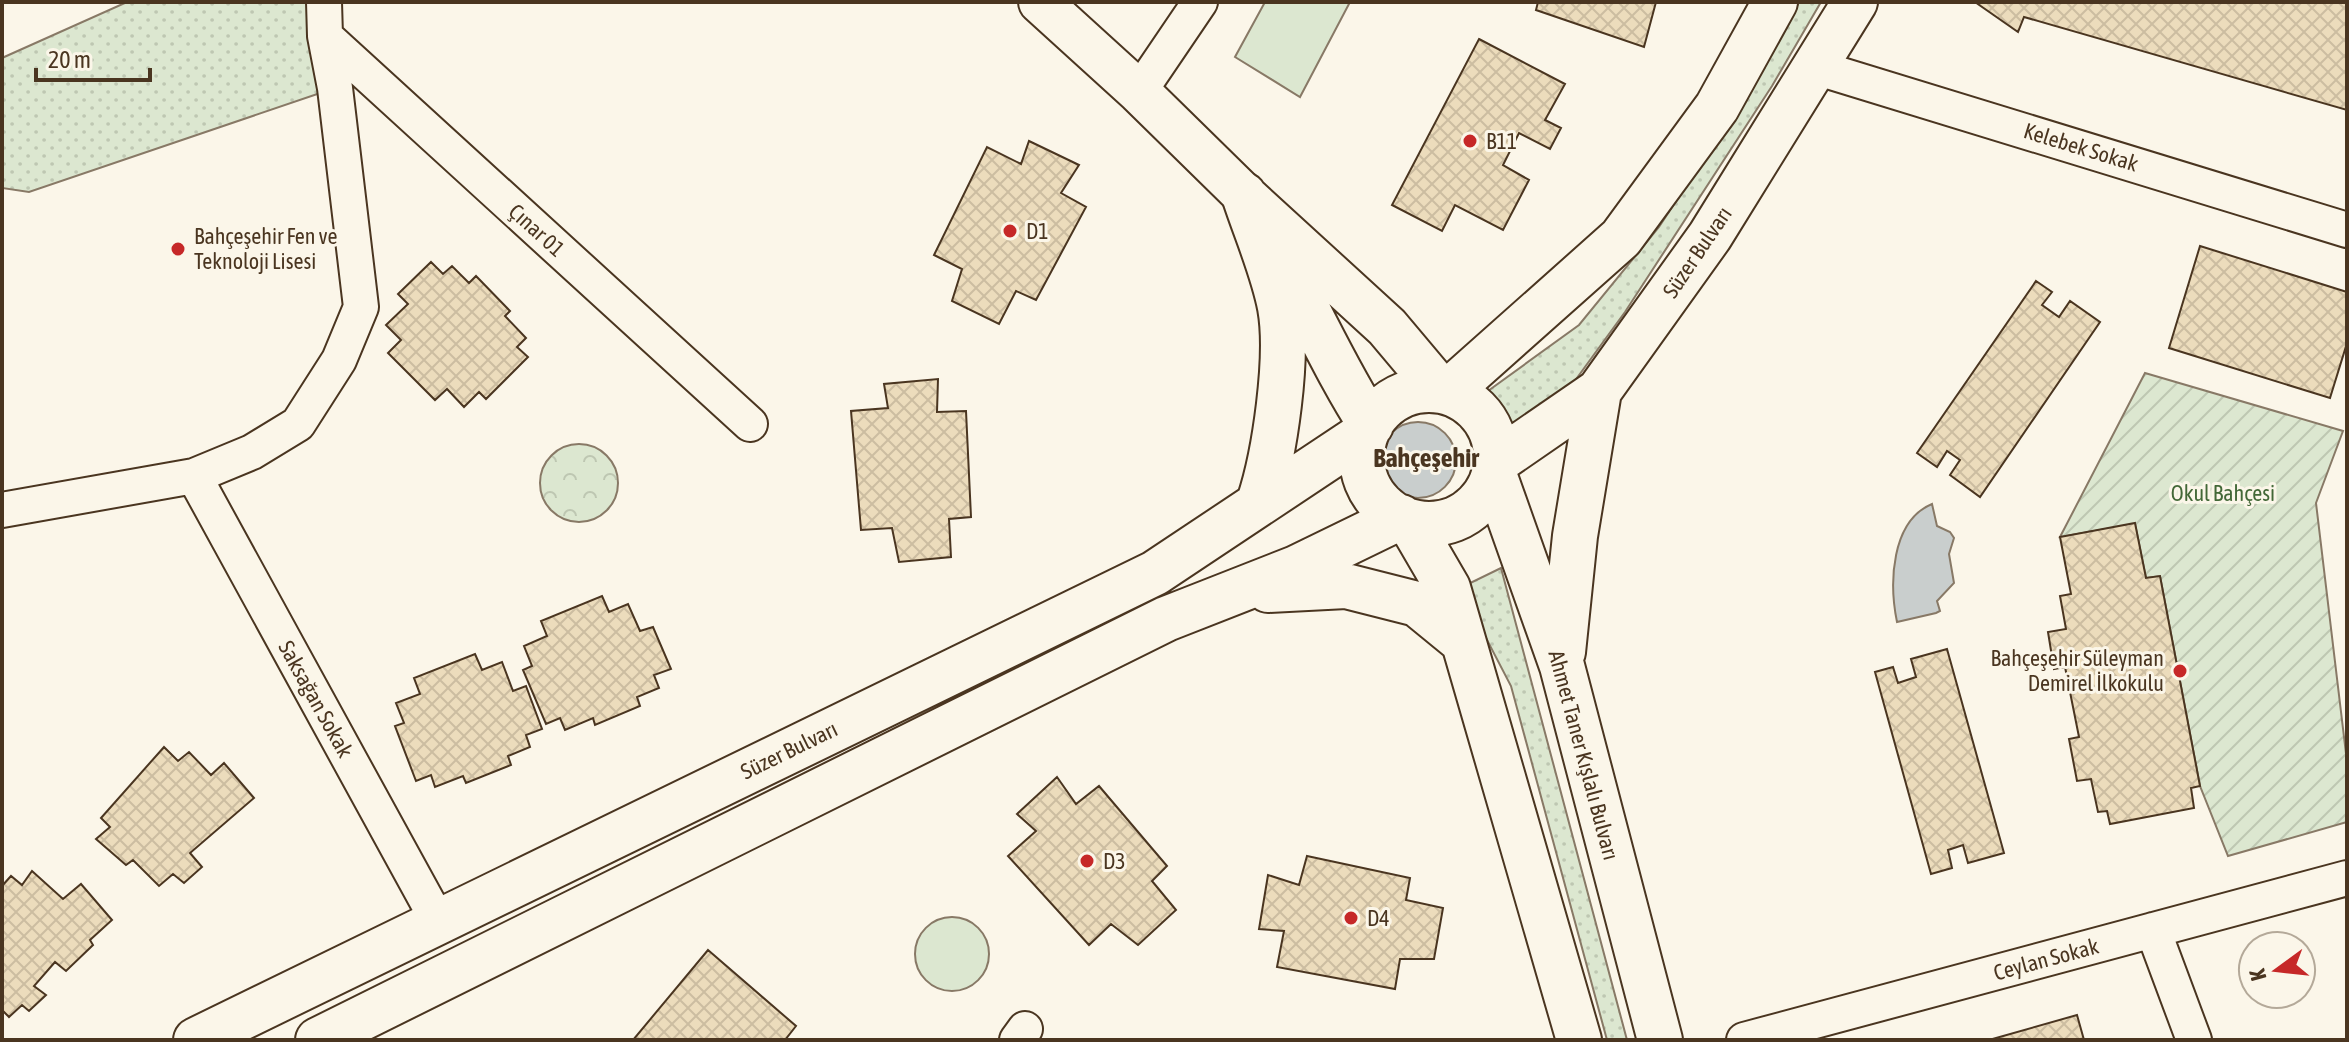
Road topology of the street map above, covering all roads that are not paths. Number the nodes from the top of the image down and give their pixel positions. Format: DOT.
graph roads {
  1 [pos="324,2"];
  2 [pos="1040,2"];
  3 [pos="1200,2"];
  4 [pos="1775,2"];
  5 [pos="1855,2"];
  6 [pos="325,36"];
  7 [pos="1815,67"];
  8 [pos="1139,92"];
  9 [pos="1244,195"];
  10 [pos="2347,230"];
  11 [pos="1444,391"];
  12 [pos="1599,391"];
  13 [pos="750,424"];
  14 [pos="1369,429"];
  15 [pos="1495,468"];
  16 [pos="194,476"];
  17 [pos="1259,502"];
  18 [pos="2,510"];
  19 [pos="1405,519"];
  20 [pos="1241,590"];
  21 [pos="1461,640"];
  22 [pos="1562,666"];
  23 [pos="2347,878"];
  24 [pos="438,921"];
  25 [pos="2153,930"];
  26 [pos="338,1035"];
  27 [pos="196,1040"];
  28 [pos="1579,1040"];
  29 [pos="1660,1040"];
  30 [pos="1744,1040"];
  31 [pos="2194,1040"];
  1 -- 6 [label="street"];
  2 -- 8 [label="street"];
  3 -- 8 [label="street"];
  4 -- 11 [label="main road"];
  5 -- 7 [label="main road, Süzer Bulvarı"];
  6 -- 13 [label="street, Çınar 01"];
  6 -- 16 [label="street"];
  7 -- 10 [label="street, Kelebek Sokak"];
  7 -- 12 [label="main road, Süzer Bulvarı"];
  8 -- 9 [label="street"];
  9 -- 11 [label="main road"];
  9 -- 14 [label="main road"];
  9 -- 17 [label="main road"];
  11 -- 14 [label="main road"];
  11 -- 15 [label="main road"];
  12 -- 15 [label="main road, Süzer Bulvarı"];
  12 -- 22 [label="main road"];
  14 -- 17 [label="main road, Süzer Bulvarı"];
  14 -- 19 [label="main road"];
  15 -- 19 [label="main road"];
  15 -- 22 [label="main road, Ahmet Taner Kışlalı Bulvarı"];
  16 -- 18 [label="street"];
  16 -- 24 [label="street, Saksağan Sokak"];
  17 -- 24 [label="main road, Süzer Bulvarı"];
  19 -- 20 [label="main road"];
  19 -- 21 [label="main road"];
  20 -- 21 [label="main road"];
  20 -- 26 [label="main road"];
  21 -- 28 [label="main road"];
  22 -- 29 [label="main road, Ahmet Taner Kışlalı Bulvarı"];
  23 -- 25 [label="street, Ceylan Sokak"];
  24 -- 27 [label="main road, Süzer Bulvarı"];
  25 -- 30 [label="street, Ceylan Sokak"];
  25 -- 31 [label="street"];
}
